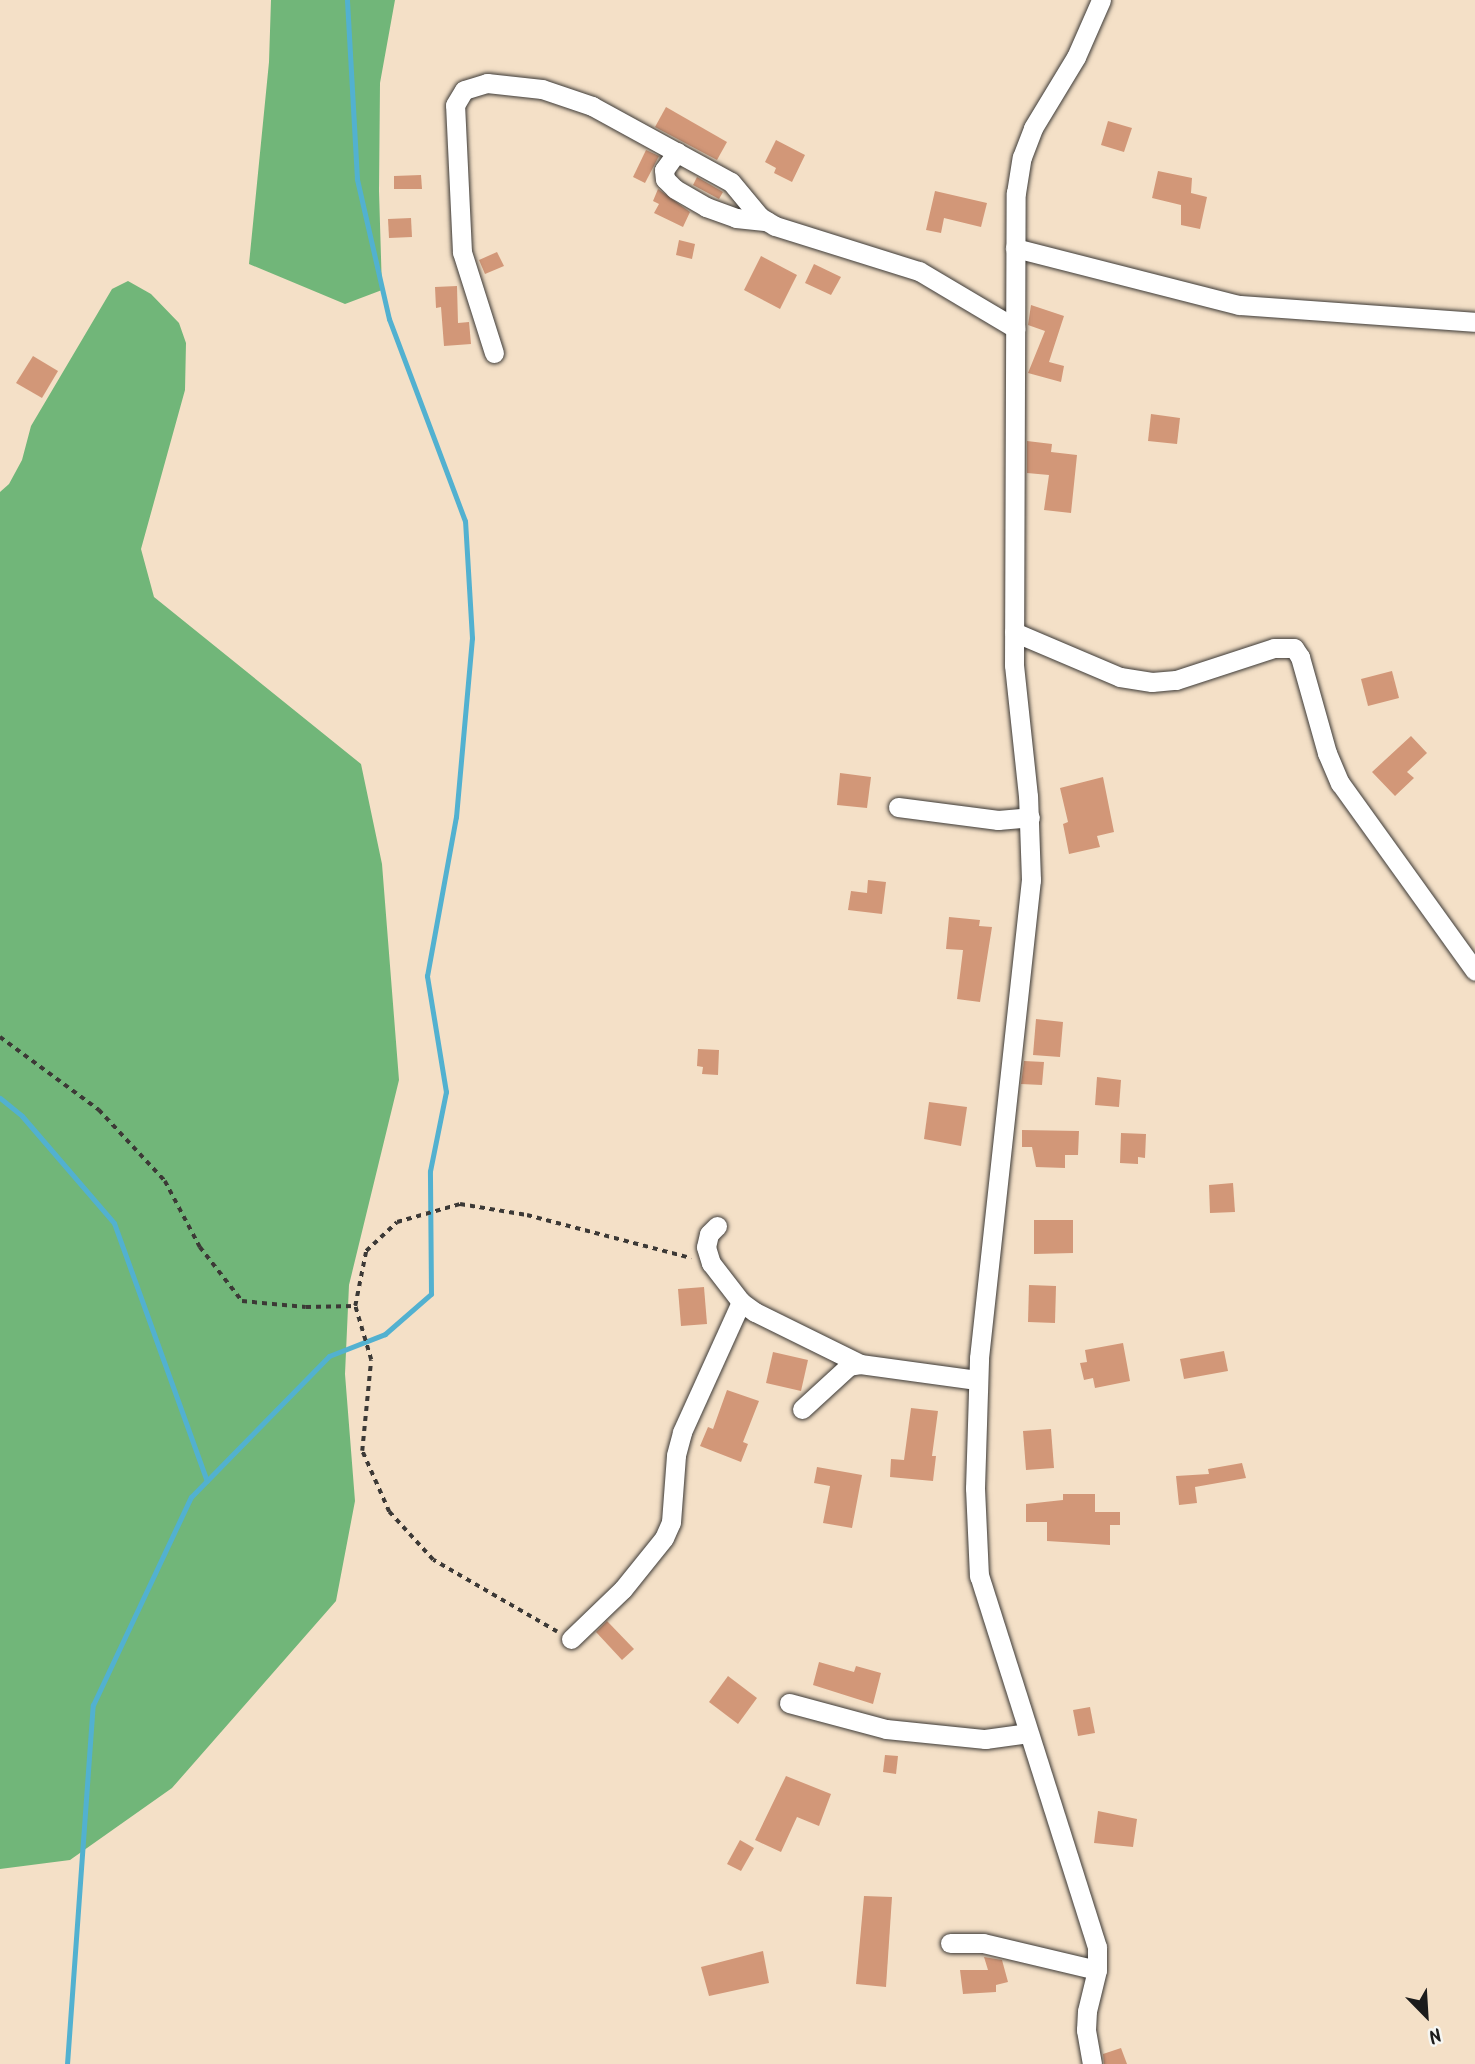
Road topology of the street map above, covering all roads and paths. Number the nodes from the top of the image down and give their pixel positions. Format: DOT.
graph roads {
  1 [pos="1101,0"];
  2 [pos="677,152"];
  3 [pos="768,222"];
  4 [pos="1015,248"];
  5 [pos="1474,322"];
  6 [pos="1015,328"];
  7 [pos="494,353"];
  8 [pos="1014,632"];
  9 [pos="898,807"];
  10 [pos="1030,817"];
  11 [pos="1475,971"];
  12 [pos="0,1037"];
  13 [pos="717,1226"];
  14 [pos="711,1263"];
  15 [pos="741,1302"];
  16 [pos="355,1306"];
  17 [pos="860,1364"];
  18 [pos="977,1380"];
  19 [pos="802,1409"];
  20 [pos="571,1639"];
  21 [pos="789,1703"];
  22 [pos="1029,1733"];
  23 [pos="950,1943"];
  24 [pos="1097,1970"];
  25 [pos="1092,2064"];
  1 -- 4 [label="street"];
  2 -- 3 [label="street"];
  2 -- 3 [label="street"];
  2 -- 7 [label="street"];
  3 -- 6 [label="street"];
  4 -- 5 [label="street"];
  4 -- 6 [label="street"];
  6 -- 8 [label="street"];
  8 -- 10 [label="street"];
  8 -- 11 [label="street"];
  9 -- 10 [label="street"];
  10 -- 18 [label="street"];
  12 -- 16 [label="path"];
  13 -- 14 [label="street"];
  14 -- 15 [label="street"];
  14 -- 16 [label="path"];
  15 -- 17 [label="street"];
  15 -- 20 [label="street"];
  16 -- 20 [label="path"];
  17 -- 18 [label="street"];
  17 -- 19 [label="street"];
  18 -- 22 [label="street"];
  21 -- 22 [label="street"];
  22 -- 24 [label="street"];
  23 -- 24 [label="street"];
  24 -- 25 [label="street"];
}
